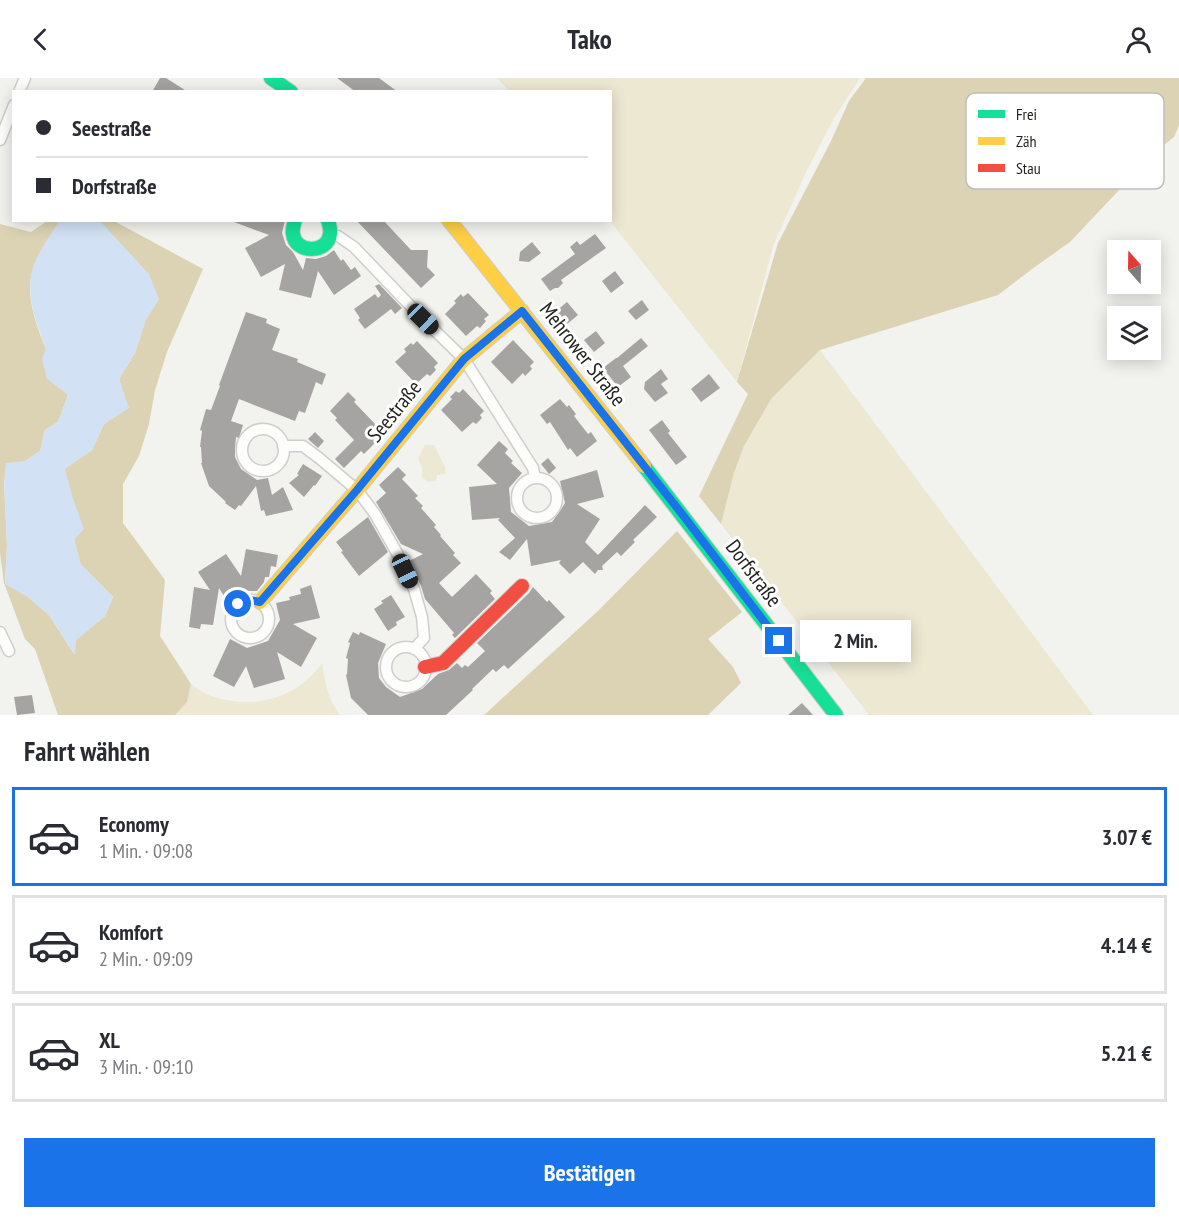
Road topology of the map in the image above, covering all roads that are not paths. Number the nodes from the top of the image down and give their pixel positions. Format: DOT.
graph roads {
  1 [pos="271,78"];
  2 [pos="288,90"];
  3 [pos="12,110"];
  4 [pos="0,140"];
  5 [pos="294,222"];
  6 [pos="451,222"];
  7 [pos="329,227"];
  8 [pos="522,311"];
  9 [pos="464,359"];
  10 [pos="283,446"];
  11 [pos="535,478"];
  12 [pos="357,490"];
  13 [pos="682,514"];
  14 [pos="522,586"];
  15 [pos="260,602"];
  16 [pos="0,632"];
  17 [pos="414,649"];
  18 [pos="9,651"];
  19 [pos="425,667"];
  20 [pos="836,715"];
  1 -- 2 [label="main road"];
  3 -- 4 [label="street"];
  5 -- 7 [label="main road"];
  6 -- 8 [label="main road, Mehrower Straße"];
  7 -- 9 [label="street"];
  8 -- 9 [label="main road, Seestraße"];
  8 -- 13 [label="main road, Mehrower Straße"];
  9 -- 11 [label="street"];
  9 -- 12 [label="main road, Seestraße"];
  10 -- 12 [label="street"];
  12 -- 15 [label="main road, Seestraße"];
  12 -- 17 [label="street"];
  13 -- 20 [label="main road, Dorfstraße"];
  14 -- 19 [label="main road"];
  16 -- 18 [label="street"];
  17 -- 19 [label="street"];
  17 -- 19 [label="street"];
}
